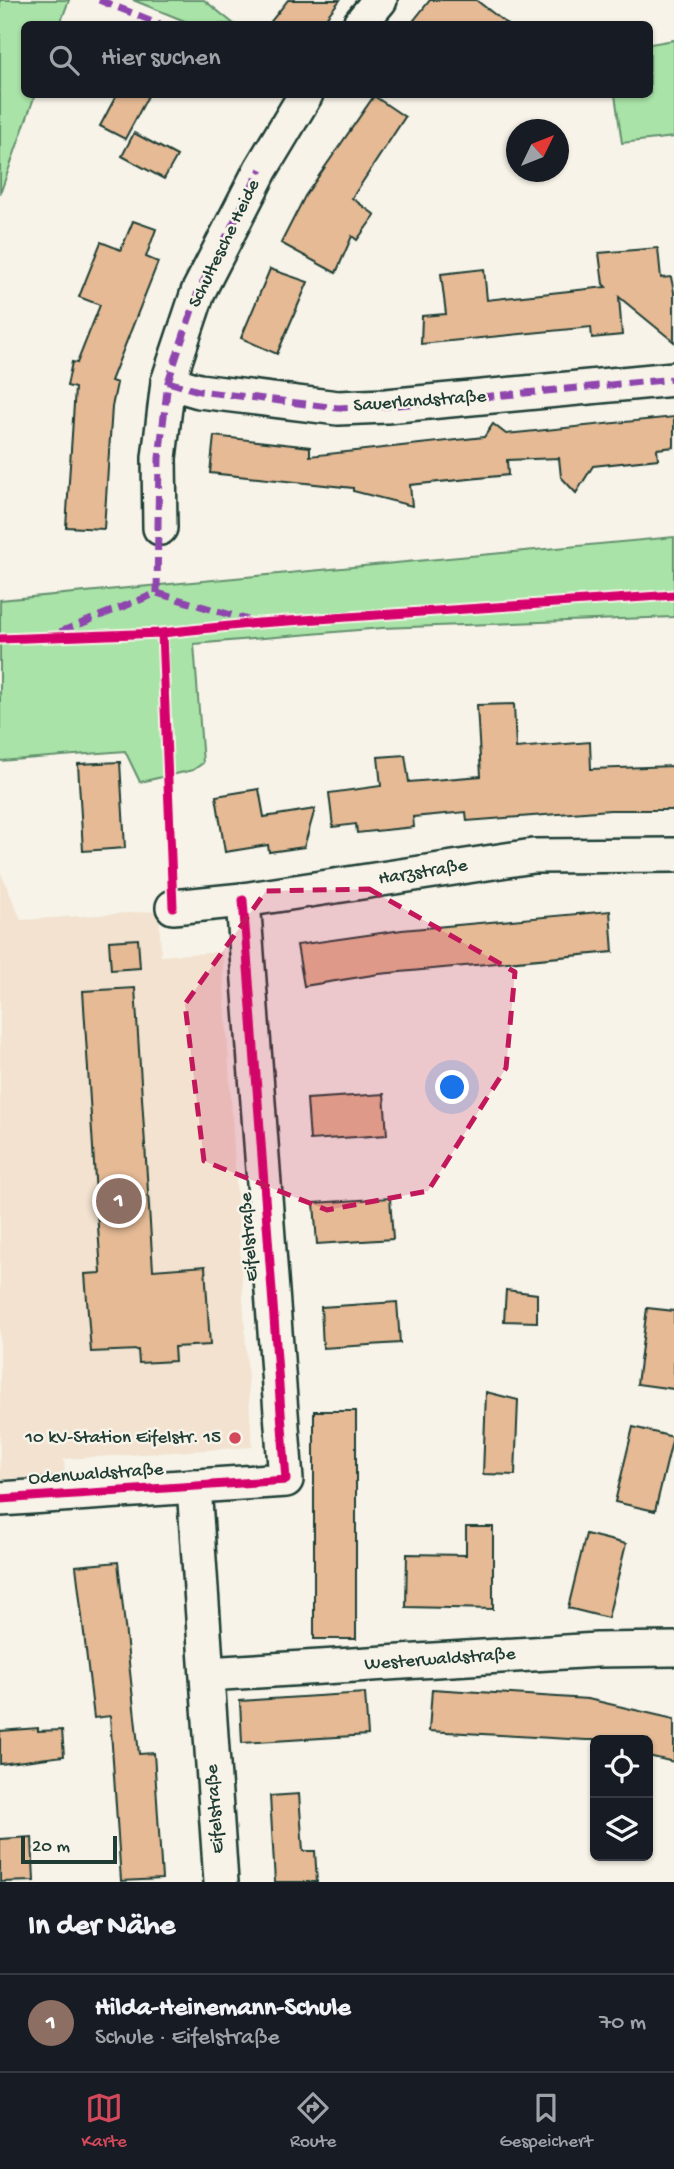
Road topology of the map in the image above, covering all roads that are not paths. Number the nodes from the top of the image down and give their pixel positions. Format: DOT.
graph roads {
  1 [pos="380,0"];
  2 [pos="362,21"];
  3 [pos="304,98"];
  4 [pos="674,379"];
  5 [pos="168,382"];
  6 [pos="160,528"];
  7 [pos="674,855"];
  8 [pos="243,900"];
  9 [pos="173,907"];
  10 [pos="194,1486"];
  11 [pos="0,1499"];
  12 [pos="672,1639"];
  13 [pos="207,1674"];
  14 [pos="221,1882"];
  1 -- 2 [label="street"];
  3 -- 5 [label="street, Schultesche Heide"];
  4 -- 5 [label="street, Sauerlandstraße"];
  5 -- 6 [label="street, Schultesche Heide"];
  7 -- 8 [label="street, Harzstraße"];
  8 -- 9 [label="street, Harzstraße"];
  8 -- 10 [label="street, Eifelstraße"];
  10 -- 11 [label="street, Odenwaldstraße"];
  10 -- 13 [label="street, Eifelstraße"];
  12 -- 13 [label="street, Westerwaldstraße"];
  13 -- 14 [label="street, Eifelstraße"];
}
